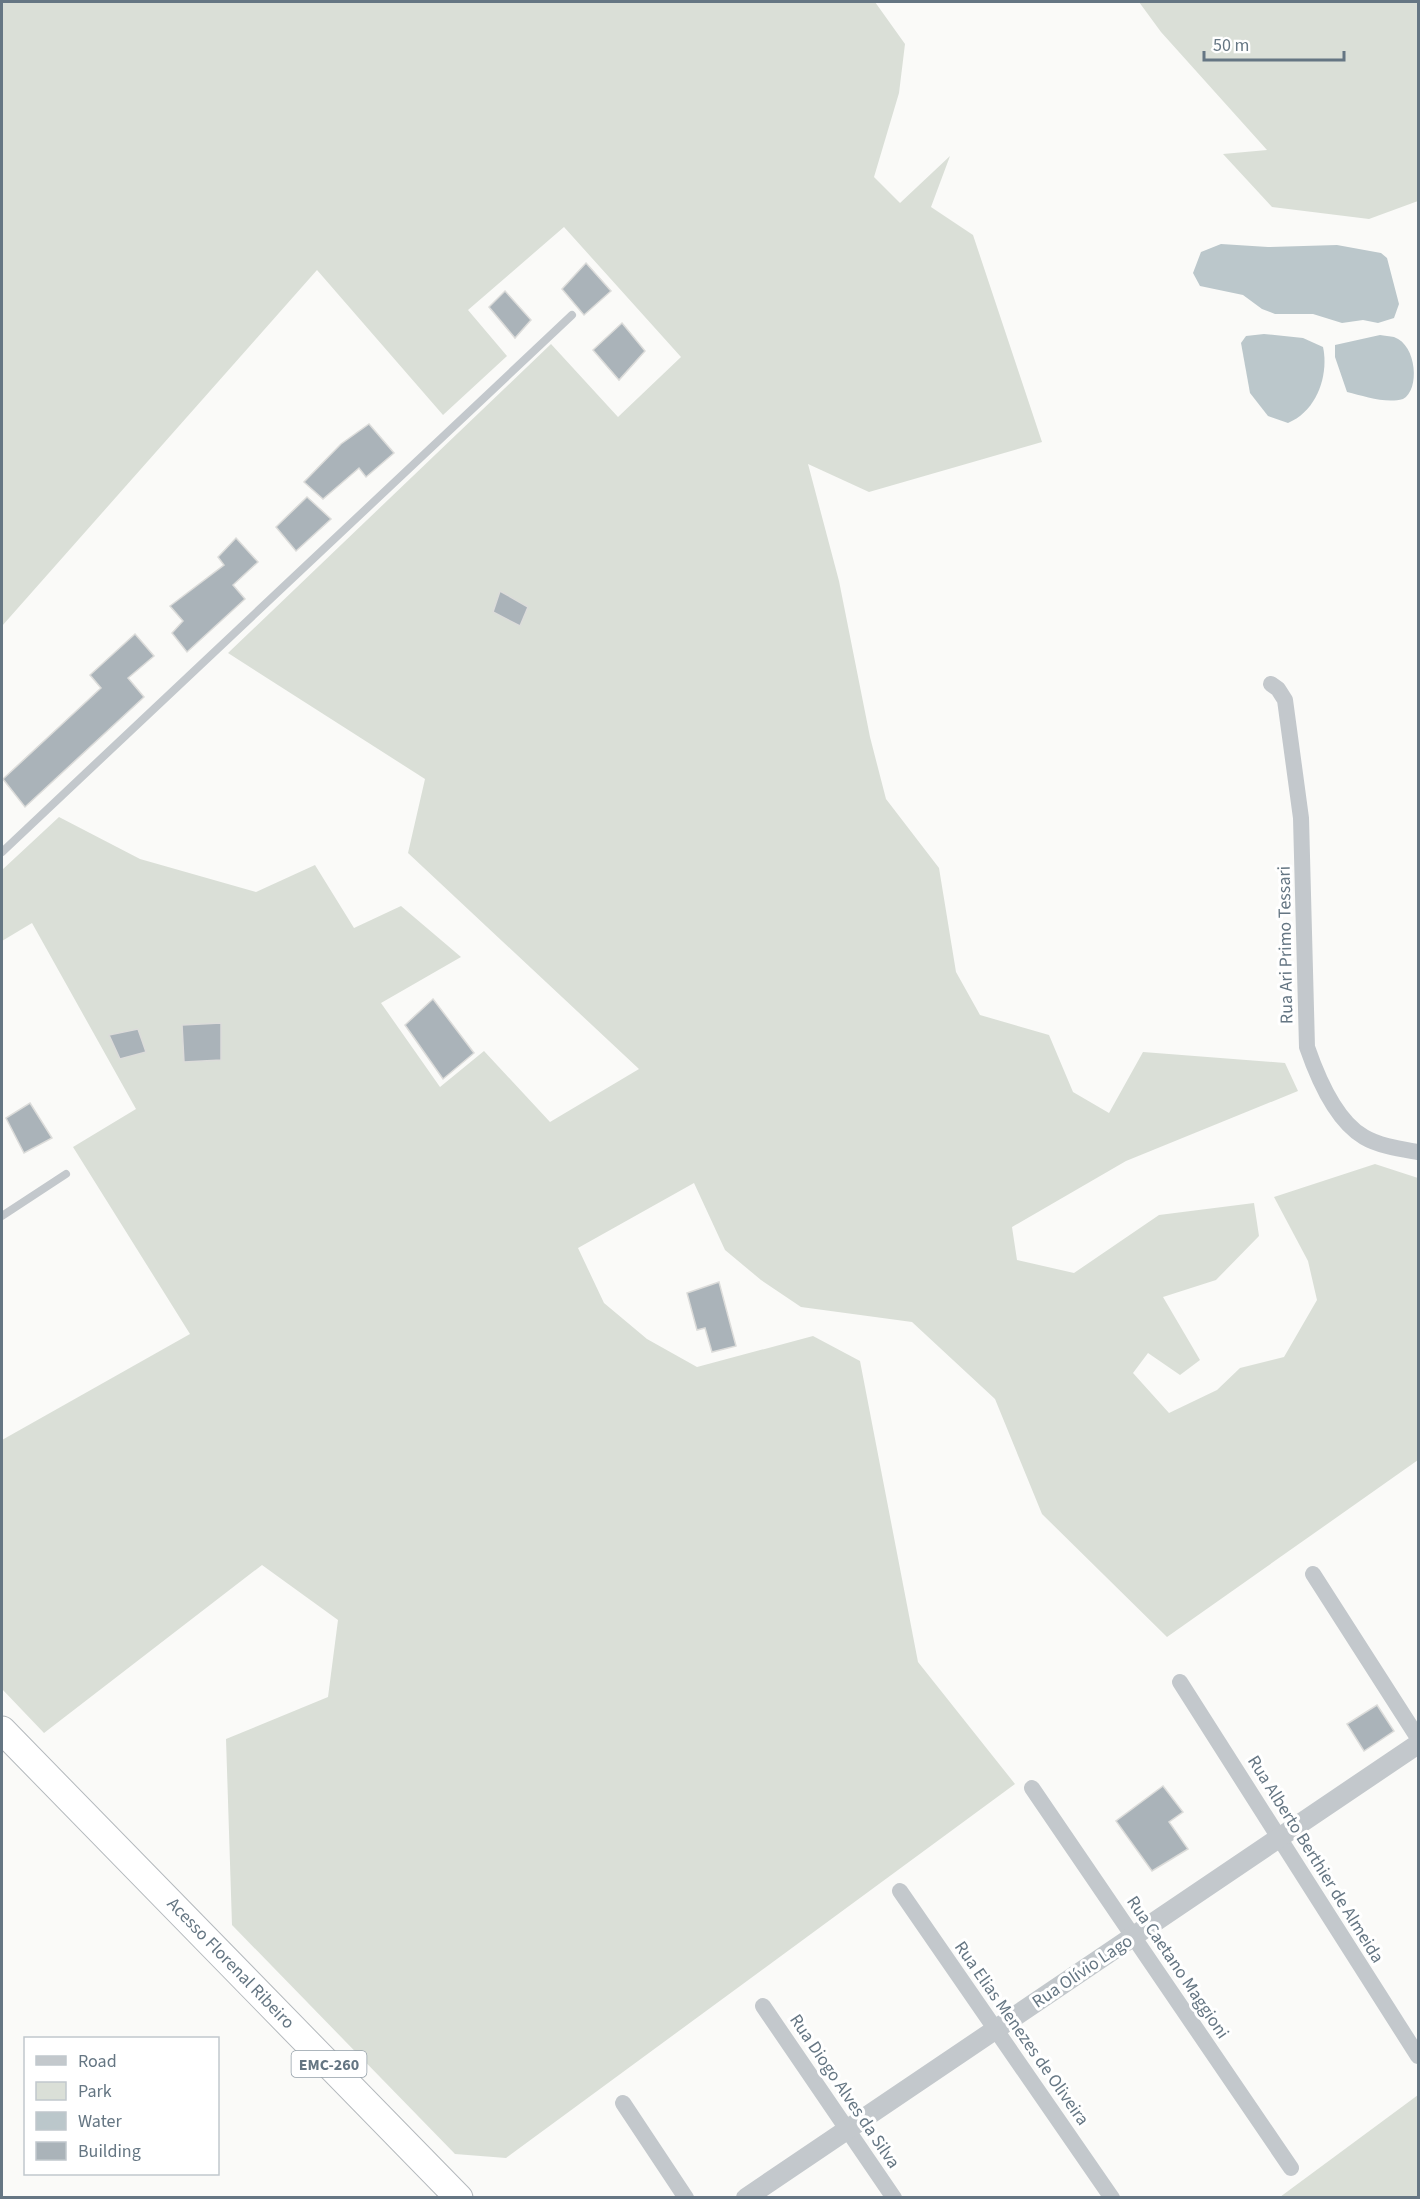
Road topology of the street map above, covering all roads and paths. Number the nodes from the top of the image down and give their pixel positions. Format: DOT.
graph roads {
  1 [pos="572,315"];
  2 [pos="1271,684"];
  3 [pos="2,852"];
  4 [pos="1419,1152"];
  5 [pos="66,1174"];
  6 [pos="2,1216"];
  7 [pos="1313,1575"];
  8 [pos="1180,1682"];
  9 [pos="2,1730"];
  10 [pos="1419,1738"];
  11 [pos="1419,1744"];
  12 [pos="1032,1788"];
  13 [pos="1279,1838"];
  14 [pos="900,1891"];
  15 [pos="1133,1936"];
  16 [pos="763,2006"];
  17 [pos="995,2029"];
  18 [pos="1419,2056"];
  19 [pos="623,2103"];
  20 [pos="847,2129"];
  21 [pos="1291,2168"];
  22 [pos="459,2198"];
  23 [pos="686,2198"];
  24 [pos="746,2198"];
  25 [pos="894,2198"];
  26 [pos="1112,2198"];
  1 -- 3 [label="lane"];
  2 -- 4 [label="street, Rua Ari Primo Tessari"];
  5 -- 6 [label="lane"];
  7 -- 10 [label="street"];
  8 -- 13 [label="street, Rua Alberto Berthier de Almeida"];
  9 -- 22 [label="highway, Acesso Florenal Ribeiro / EMC-260"];
  11 -- 13 [label="street, Rua Olívio Lago"];
  12 -- 15 [label="street, Rua Caetano Maggioni"];
  13 -- 15 [label="street, Rua Olívio Lago"];
  13 -- 18 [label="street, Rua Alberto Berthier de Almeida"];
  14 -- 17 [label="street, Rua Elias Menezes de Oliveira"];
  15 -- 17 [label="street, Rua Olívio Lago"];
  15 -- 21 [label="street, Rua Caetano Maggioni"];
  16 -- 20 [label="street, Rua Diogo Alves da Silva"];
  17 -- 20 [label="street, Rua Olívio Lago"];
  17 -- 26 [label="street, Rua Elias Menezes de Oliveira"];
  19 -- 23 [label="street"];
  20 -- 24 [label="street, Rua Olívio Lago"];
  20 -- 25 [label="street, Rua Diogo Alves da Silva"];
}
